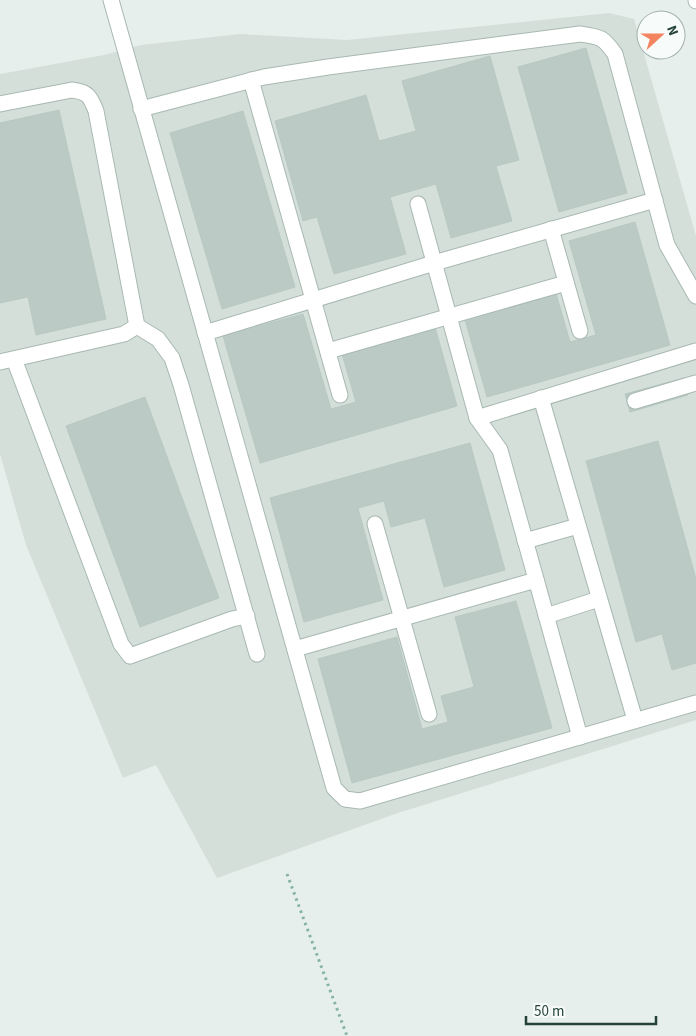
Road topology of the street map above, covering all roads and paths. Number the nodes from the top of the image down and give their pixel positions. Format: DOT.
graph roads {
  1 [pos="111,0"];
  2 [pos="251,80"];
  3 [pos="0,104"];
  4 [pos="141,109"];
  5 [pos="655,200"];
  6 [pos="418,204"];
  7 [pos="551,230"];
  8 [pos="434,263"];
  9 [pos="566,283"];
  10 [pos="696,296"];
  11 [pos="313,299"];
  12 [pos="449,316"];
  13 [pos="137,326"];
  14 [pos="580,332"];
  15 [pos="204,333"];
  16 [pos="328,351"];
  17 [pos="696,351"];
  18 [pos="7,360"];
  19 [pos="696,383"];
  20 [pos="340,395"];
  21 [pos="541,398"];
  22 [pos="635,401"];
  23 [pos="476,418"];
  24 [pos="375,524"];
  25 [pos="578,526"];
  26 [pos="525,540"];
  27 [pos="536,580"];
  28 [pos="599,599"];
  29 [pos="247,616"];
  30 [pos="546,616"];
  31 [pos="402,618"];
  32 [pos="295,649"];
  33 [pos="258,654"];
  34 [pos="696,703"];
  35 [pos="429,714"];
  36 [pos="635,720"];
  37 [pos="580,736"];
  38 [pos="287,874"];
  39 [pos="347,1036"];
  1 -- 4 [label="lane"];
  2 -- 4 [label="lane"];
  2 -- 5 [label="lane"];
  2 -- 11 [label="lane"];
  3 -- 13 [label="lane"];
  4 -- 15 [label="lane"];
  5 -- 7 [label="lane"];
  5 -- 10 [label="lane"];
  6 -- 8 [label="lane"];
  7 -- 8 [label="lane"];
  7 -- 9 [label="lane"];
  8 -- 11 [label="lane"];
  8 -- 12 [label="lane"];
  9 -- 12 [label="lane"];
  9 -- 14 [label="lane"];
  11 -- 15 [label="lane"];
  11 -- 16 [label="lane"];
  12 -- 16 [label="lane"];
  12 -- 23 [label="lane"];
  13 -- 18 [label="lane"];
  13 -- 29 [label="lane"];
  15 -- 32 [label="lane"];
  16 -- 20 [label="lane"];
  17 -- 21 [label="lane"];
  18 -- 29 [label="lane"];
  19 -- 22 [label="lane"];
  21 -- 23 [label="lane"];
  21 -- 25 [label="lane"];
  23 -- 26 [label="lane"];
  24 -- 31 [label="lane"];
  25 -- 26 [label="lane"];
  25 -- 28 [label="lane"];
  26 -- 27 [label="lane"];
  27 -- 30 [label="lane"];
  27 -- 31 [label="lane"];
  28 -- 30 [label="lane"];
  28 -- 36 [label="lane"];
  29 -- 33 [label="lane"];
  30 -- 37 [label="lane"];
  31 -- 32 [label="lane"];
  31 -- 35 [label="lane"];
  32 -- 37 [label="lane"];
  34 -- 36 [label="lane"];
  36 -- 37 [label="lane"];
  38 -- 39 [label="path"];
}
